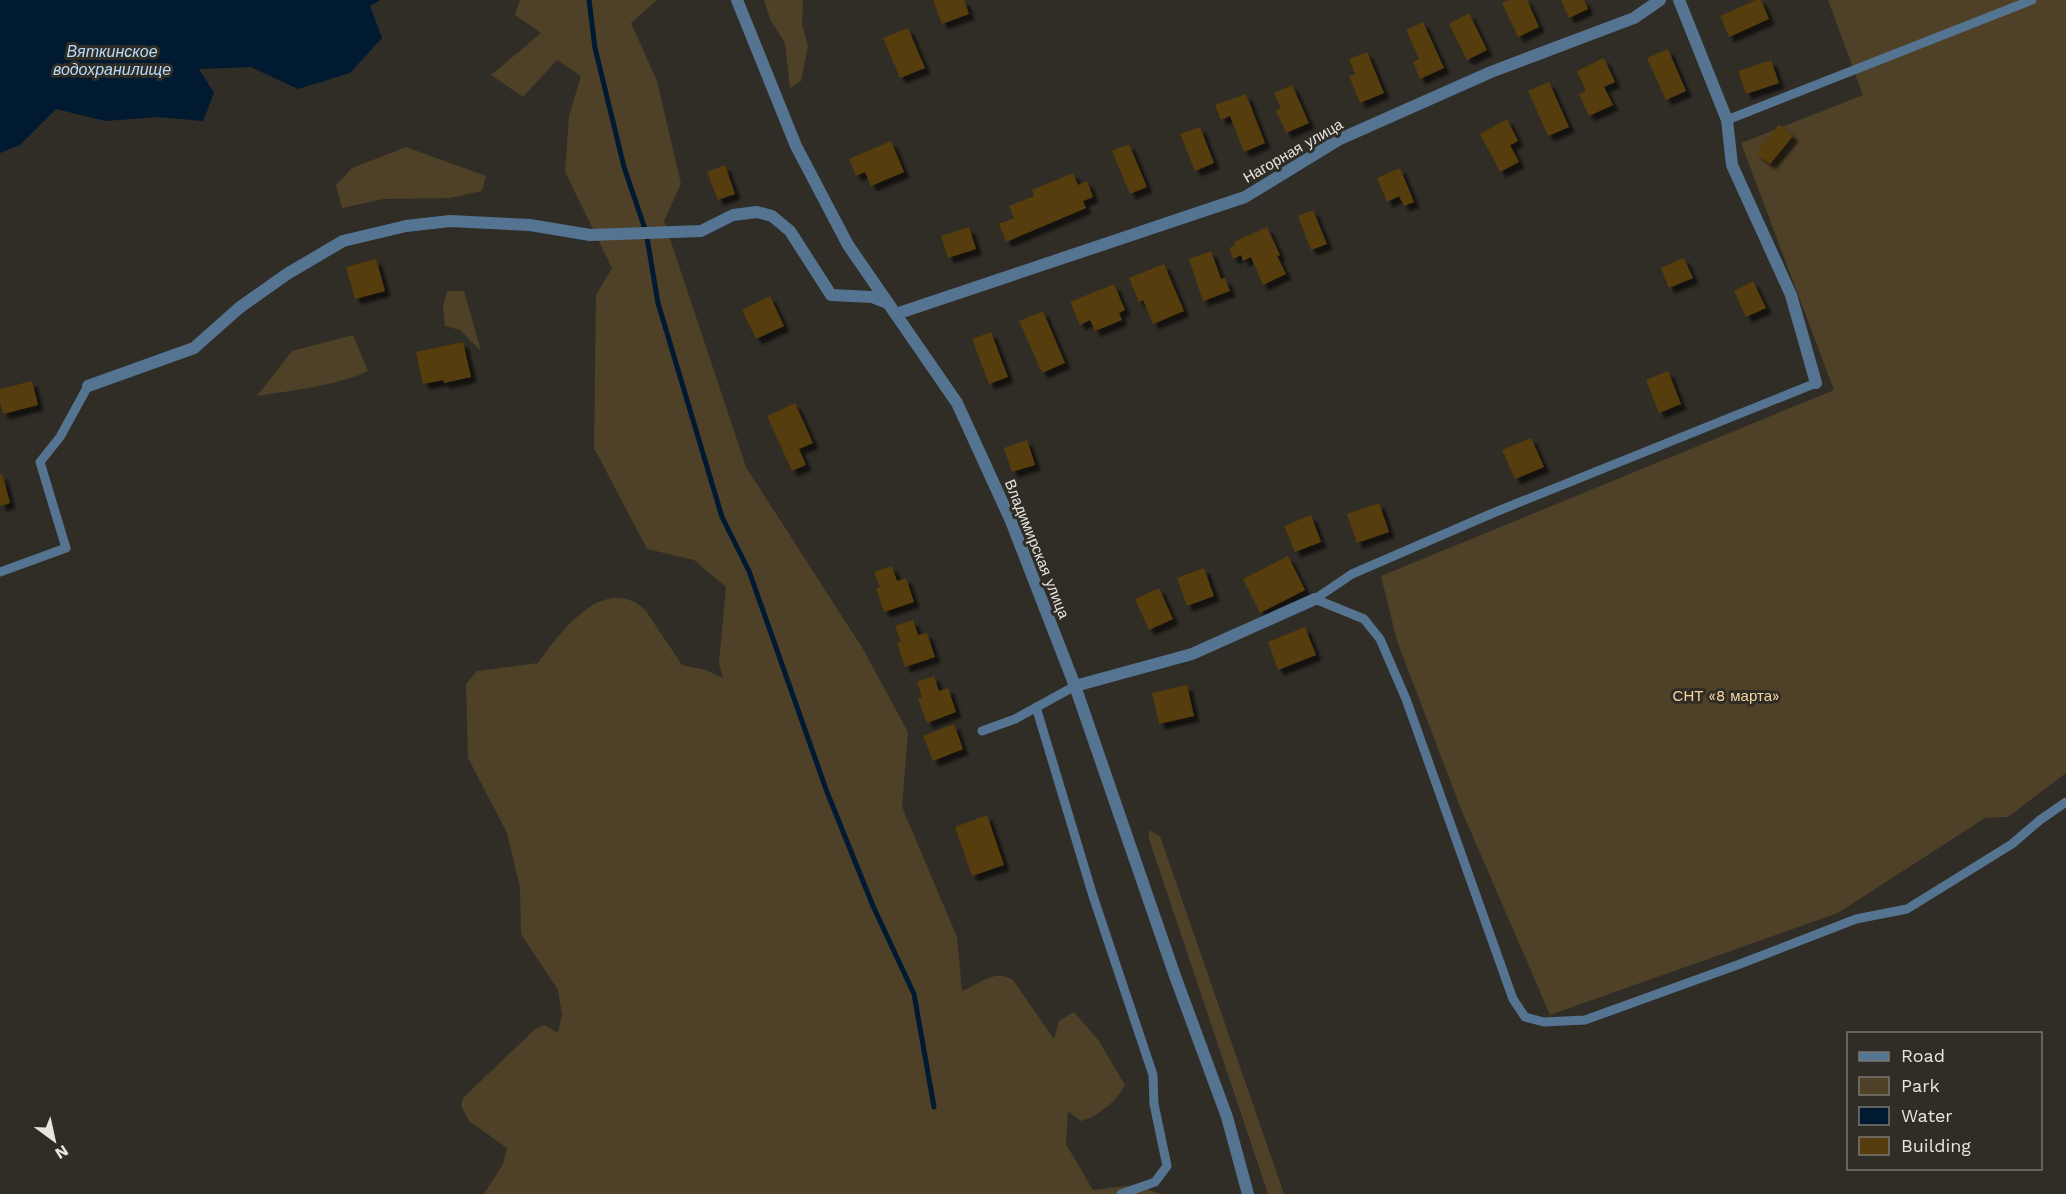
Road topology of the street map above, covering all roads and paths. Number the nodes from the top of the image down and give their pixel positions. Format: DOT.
graph roads {
  1 [pos="737,0"];
  2 [pos="1660,0"];
  3 [pos="1679,0"];
  4 [pos="2032,0"];
  5 [pos="1727,120"];
  6 [pos="887,303"];
  7 [pos="896,314"];
  8 [pos="1816,383"];
  9 [pos="88,386"];
  10 [pos="0,572"];
  11 [pos="1315,599"];
  12 [pos="1075,686"];
  13 [pos="1036,707"];
  14 [pos="982,731"];
  15 [pos="2066,802"];
  16 [pos="1121,1194"];
  17 [pos="1248,1194"];
  1 -- 6 [label="street, Владимирская улица"];
  2 -- 7 [label="street, Нагорная улица"];
  3 -- 5 [label="street"];
  4 -- 5 [label="lane"];
  5 -- 8 [label="street"];
  6 -- 7 [label="street, Владимирская улица"];
  6 -- 9 [label="street"];
  7 -- 12 [label="street, Владимирская улица"];
  8 -- 11 [label="lane"];
  9 -- 10 [label="lane"];
  11 -- 12 [label="street"];
  11 -- 15 [label="lane"];
  12 -- 13 [label="lane"];
  12 -- 17 [label="street, Владимирская улица"];
  13 -- 14 [label="lane"];
  13 -- 16 [label="lane"];
}
